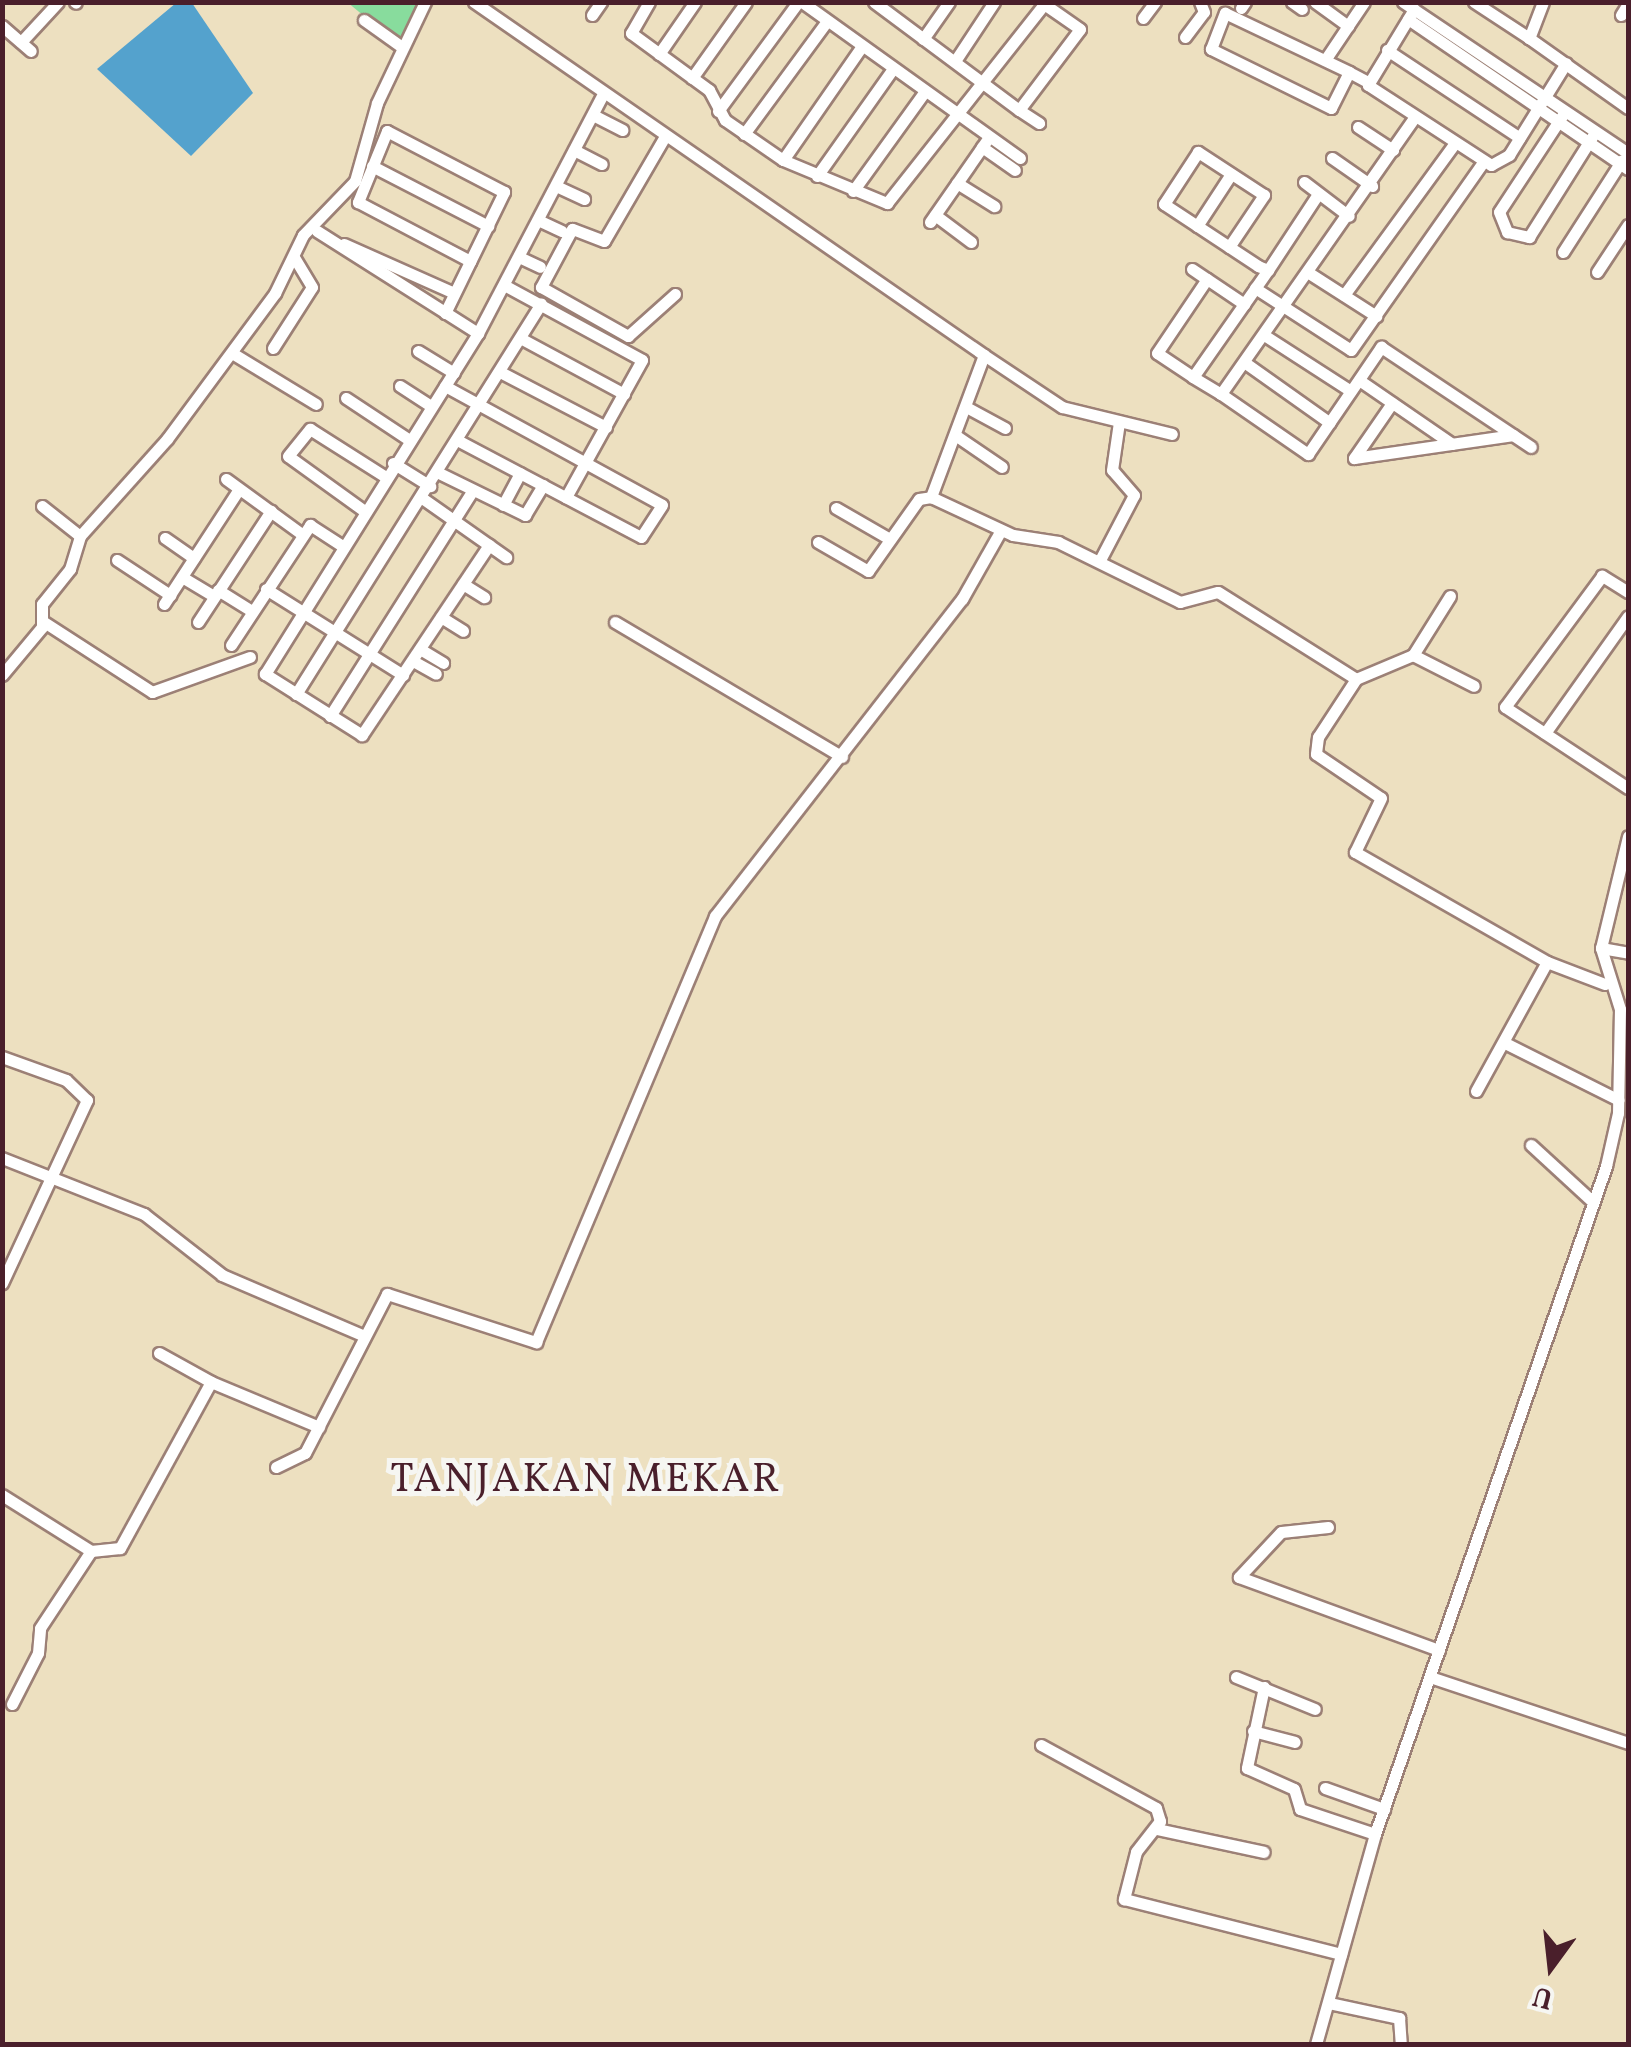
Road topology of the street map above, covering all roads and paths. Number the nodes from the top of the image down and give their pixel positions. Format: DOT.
graph roads {
  1 [pos="58,2"];
  2 [pos="424,2"];
  3 [pos="474,2"];
  4 [pos="601,2"];
  5 [pos="648,2"];
  6 [pos="695,2"];
  7 [pos="746,2"];
  8 [pos="800,2"];
  9 [pos="874,2"];
  10 [pos="949,2"];
  11 [pos="994,2"];
  12 [pos="1155,2"];
  13 [pos="1200,2"];
  14 [pos="1315,2"];
  15 [pos="1364,2"];
  16 [pos="1474,2"];
  17 [pos="1542,2"];
  18 [pos="1045,4"];
  19 [pos="893,8"];
  20 [pos="1408,10"];
  21 [pos="592,14"];
  22 [pos="1144,18"];
  23 [pos="364,20"];
  24 [pos="827,20"];
  25 [pos="2,26"];
  26 [pos="1348,26"];
  27 [pos="1185,37"];
  28 [pos="1529,38"];
  29 [pos="922,39"];
  30 [pos="402,46"];
  31 [pos="860,49"];
  32 [pos="1387,50"];
  33 [pos="659,54"];
  34 [pos="955,60"];
  35 [pos="1324,60"];
  36 [pos="1566,63"];
  37 [pos="892,70"];
  38 [pos="1349,72"];
  39 [pos="692,78"];
  40 [pos="1368,82"];
  41 [pos="982,84"];
  42 [pos="925,91"];
  43 [pos="603,94"];
  44 [pos="1542,102"];
  45 [pos="1628,108"];
  46 [pos="1018,110"];
  47 [pos="718,111"];
  48 [pos="958,114"];
  49 [pos="592,115"];
  50 [pos="1414,118"];
  51 [pos="1561,118"];
  52 [pos="1038,123"];
  53 [pos="1358,127"];
  54 [pos="622,130"];
  55 [pos="744,134"];
  56 [pos="664,138"];
  57 [pos="1520,138"];
  58 [pos="1592,138"];
  59 [pos="986,142"];
  60 [pos="1454,144"];
  61 [pos="574,150"];
  62 [pos="1393,150"];
  63 [pos="1332,158"];
  64 [pos="1626,159"];
  65 [pos="783,160"];
  66 [pos="1483,162"];
  67 [pos="602,164"];
  68 [pos="1018,164"];
  69 [pos="372,166"];
  70 [pos="1231,174"];
  71 [pos="817,176"];
  72 [pos="1304,182"];
  73 [pos="956,183"];
  74 [pos="556,186"];
  75 [pos="1372,186"];
  76 [pos="854,191"];
  77 [pos="1318,194"];
  78 [pos="584,199"];
  79 [pos="994,206"];
  80 [pos="1349,216"];
  81 [pos="538,220"];
  82 [pos="1628,225"];
  83 [pos="488,226"];
  84 [pos="1197,226"];
  85 [pos="317,231"];
  86 [pos="562,231"];
  87 [pos="971,242"];
  88 [pos="336,243"];
  89 [pos="1230,247"];
  90 [pos="1563,252"];
  91 [pos="519,256"];
  92 [pos="294,259"];
  93 [pos="470,260"];
  94 [pos="540,267"];
  95 [pos="1192,269"];
  96 [pos="1268,270"];
  97 [pos="1597,272"];
  98 [pos="1310,273"];
  99 [pos="1207,280"];
  100 [pos="504,285"];
  101 [pos="1256,288"];
  102 [pos="454,294"];
  103 [pos="675,294"];
  104 [pos="1344,295"];
  105 [pos="541,304"];
  106 [pos="1244,304"];
  107 [pos="1284,307"];
  108 [pos="445,313"];
  109 [pos="1376,316"];
  110 [pos="478,332"];
  111 [pos="1264,335"];
  112 [pos="522,339"];
  113 [pos="273,348"];
  114 [pos="1351,350"];
  115 [pos="418,351"];
  116 [pos="232,353"];
  117 [pos="984,356"];
  118 [pos="1244,362"];
  119 [pos="1370,362"];
  120 [pos="454,372"];
  121 [pos="504,374"];
  122 [pos="1193,377"];
  123 [pos="400,386"];
  124 [pos="446,386"];
  125 [pos="1355,386"];
  126 [pos="624,394"];
  127 [pos="1221,394"];
  128 [pos="346,398"];
  129 [pos="1392,402"];
  130 [pos="316,404"];
  131 [pos="431,406"];
  132 [pos="483,407"];
  133 [pos="968,408"];
  134 [pos="1119,422"];
  135 [pos="1330,424"];
  136 [pos="606,428"];
  137 [pos="1005,428"];
  138 [pos="1172,434"];
  139 [pos="1513,435"];
  140 [pos="958,437"];
  141 [pos="408,439"];
  142 [pos="459,441"];
  143 [pos="1452,444"];
  144 [pos="1531,447"];
  145 [pos="392,463"];
  146 [pos="586,463"];
  147 [pos="1002,466"];
  148 [pos="438,473"];
  149 [pos="520,473"];
  150 [pos="384,476"];
  151 [pos="226,479"];
  152 [pos="543,485"];
  153 [pos="430,486"];
  154 [pos="239,489"];
  155 [pos="473,490"];
  156 [pos="566,497"];
  157 [pos="931,497"];
  158 [pos="422,498"];
  159 [pos="503,505"];
  160 [pos="42,506"];
  161 [pos="836,508"];
  162 [pos="363,510"];
  163 [pos="270,512"];
  164 [pos="456,522"];
  165 [pos="1001,530"];
  166 [pos="303,535"];
  167 [pos="80,536"];
  168 [pos="165,538"];
  169 [pos="890,539"];
  170 [pos="818,542"];
  171 [pos="341,545"];
  172 [pos="489,545"];
  173 [pos="506,557"];
  174 [pos="194,558"];
  175 [pos="117,560"];
  176 [pos="1100,560"];
  177 [pos="182,576"];
  178 [pos="463,584"];
  179 [pos="266,589"];
  180 [pos="1628,592"];
  181 [pos="216,593"];
  182 [pos="1450,596"];
  183 [pos="484,597"];
  184 [pos="300,610"];
  185 [pos="252,611"];
  186 [pos="1628,616"];
  187 [pos="441,618"];
  188 [pos="44,622"];
  189 [pos="198,622"];
  190 [pos="615,622"];
  191 [pos="463,630"];
  192 [pos="335,632"];
  193 [pos="230,645"];
  194 [pos="370,654"];
  195 [pos="417,655"];
  196 [pos="1414,655"];
  197 [pos="250,657"];
  198 [pos="440,668"];
  199 [pos="2,675"];
  200 [pos="403,676"];
  201 [pos="1356,679"];
  202 [pos="1474,686"];
  203 [pos="296,694"];
  204 [pos="330,716"];
  205 [pos="1544,733"];
  206 [pos="842,757"];
  207 [pos="1628,788"];
  208 [pos="1628,836"];
  209 [pos="1601,948"];
  210 [pos="1628,953"];
  211 [pos="1547,962"];
  212 [pos="1605,984"];
  213 [pos="1624,1009"];
  214 [pos="1505,1043"];
  215 [pos="2,1056"];
  216 [pos="1476,1091"];
  217 [pos="1622,1092"];
  218 [pos="1532,1146"];
  219 [pos="2,1158"];
  220 [pos="53,1176"];
  221 [pos="1592,1202"];
  222 [pos="2,1284"];
  223 [pos="362,1336"];
  224 [pos="159,1353"];
  225 [pos="211,1382"];
  226 [pos="319,1427"];
  227 [pos="276,1467"];
  228 [pos="2,1495"];
  229 [pos="1328,1527"];
  230 [pos="91,1551"];
  231 [pos="1438,1650"];
  232 [pos="1236,1677"];
  233 [pos="1430,1678"];
  234 [pos="1264,1687"];
  235 [pos="12,1704"];
  236 [pos="1315,1709"];
  237 [pos="1254,1730"];
  238 [pos="1295,1742"];
  239 [pos="1628,1744"];
  240 [pos="1042,1745"];
  241 [pos="1324,1788"];
  242 [pos="1384,1809"];
  243 [pos="1157,1829"];
  244 [pos="1375,1834"];
  245 [pos="1264,1852"];
  246 [pos="1341,1954"];
  247 [pos="1329,2002"];
  248 [pos="1316,2044"];
  249 [pos="1401,2044"];
  1 -- 25 [label="street"];
  2 -- 30 [label="street"];
  3 -- 43 [label="street"];
  4 -- 21 [label="street"];
  5 -- 33 [label="street"];
  6 -- 33 [label="street"];
  7 -- 39 [label="street"];
  8 -- 24 [label="street"];
  8 -- 47 [label="street"];
  9 -- 19 [label="street"];
  10 -- 29 [label="street"];
  11 -- 34 [label="street"];
  12 -- 22 [label="street"];
  13 -- 27 [label="street"];
  14 -- 26 [label="street"];
  15 -- 26 [label="street"];
  16 -- 28 [label="street"];
  17 -- 28 [label="street"];
  18 -- 41 [label="street"];
  18 -- 46 [label="street"];
  19 -- 29 [label="street"];
  20 -- 32 [label="street"];
  20 -- 44 [label="street"];
  23 -- 30 [label="street"];
  24 -- 31 [label="street"];
  24 -- 55 [label="street"];
  26 -- 35 [label="street"];
  28 -- 36 [label="street"];
  29 -- 34 [label="street"];
  30 -- 92 [label="street"];
  31 -- 37 [label="street"];
  31 -- 65 [label="street"];
  32 -- 40 [label="street"];
  32 -- 57 [label="street"];
  33 -- 39 [label="street"];
  34 -- 41 [label="street"];
  35 -- 38 [label="street"];
  35 -- 38 [label="street"];
  36 -- 44 [label="street"];
  36 -- 45 [label="street"];
  37 -- 42 [label="street"];
  37 -- 71 [label="street"];
  38 -- 40 [label="street"];
  39 -- 47 [label="street"];
  40 -- 50 [label="street"];
  41 -- 46 [label="street"];
  41 -- 48 [label="street"];
  42 -- 48 [label="street"];
  42 -- 76 [label="street"];
  43 -- 49 [label="street"];
  43 -- 56 [label="street"];
  44 -- 51 [label="street"];
  44 -- 57 [label="street"];
  46 -- 52 [label="street"];
  47 -- 55 [label="street"];
  48 -- 59 [label="street"];
  48 -- 76 [label="street"];
  49 -- 54 [label="street"];
  49 -- 61 [label="street"];
  50 -- 60 [label="street"];
  50 -- 62 [label="street"];
  51 -- 58 [label="street"];
  51 -- 58 [label="street"];
  53 -- 62 [label="street"];
  55 -- 65 [label="street"];
  56 -- 103 [label="street"];
  56 -- 117 [label="street"];
  57 -- 66 [label="street"];
  58 -- 64 [label="street"];
  59 -- 68 [label="street"];
  59 -- 73 [label="street"];
  60 -- 66 [label="street"];
  60 -- 104 [label="street"];
  61 -- 67 [label="street"];
  61 -- 74 [label="street"];
  62 -- 75 [label="street"];
  63 -- 75 [label="street"];
  64 -- 90 [label="street"];
  65 -- 71 [label="street"];
  66 -- 109 [label="street"];
  69 -- 83 [label="street"];
  69 -- 83 [label="street"];
  69 -- 93 [label="street"];
  70 -- 84 [label="street"];
  70 -- 84 [label="street"];
  70 -- 89 [label="street"];
  71 -- 76 [label="street"];
  72 -- 77 [label="street"];
  73 -- 79 [label="street"];
  73 -- 87 [label="street"];
  74 -- 78 [label="street"];
  74 -- 81 [label="street"];
  75 -- 80 [label="street"];
  77 -- 80 [label="street"];
  77 -- 96 [label="street"];
  80 -- 98 [label="street"];
  81 -- 86 [label="street"];
  81 -- 91 [label="street"];
  82 -- 97 [label="street"];
  83 -- 93 [label="street"];
  84 -- 89 [label="street"];
  85 -- 88 [label="street"];
  88 -- 102 [label="street"];
  88 -- 108 [label="street"];
  89 -- 96 [label="street"];
  91 -- 94 [label="street"];
  91 -- 100 [label="street"];
  92 -- 113 [label="street"];
  92 -- 116 [label="street"];
  93 -- 102 [label="street"];
  95 -- 99 [label="street"];
  96 -- 101 [label="street"];
  98 -- 104 [label="street"];
  98 -- 107 [label="street"];
  99 -- 106 [label="street"];
  99 -- 122 [label="street"];
  100 -- 105 [label="street"];
  100 -- 110 [label="street"];
  101 -- 106 [label="street"];
  101 -- 107 [label="street"];
  102 -- 108 [label="street"];
  104 -- 109 [label="street"];
  105 -- 112 [label="street"];
  105 -- 126 [label="street"];
  106 -- 122 [label="street"];
  107 -- 111 [label="street"];
  107 -- 114 [label="street"];
  108 -- 110 [label="street"];
  109 -- 114 [label="street"];
  110 -- 120 [label="street"];
  111 -- 118 [label="street"];
  111 -- 125 [label="street"];
  112 -- 121 [label="street"];
  112 -- 126 [label="street"];
  114 -- 119 [label="street"];
  115 -- 120 [label="street"];
  116 -- 130 [label="street"];
  116 -- 167 [label="street"];
  117 -- 133 [label="street"];
  117 -- 134 [label="street"];
  118 -- 127 [label="street"];
  118 -- 135 [label="street"];
  119 -- 125 [label="street"];
  119 -- 139 [label="street"];
  120 -- 124 [label="street"];
  121 -- 132 [label="street"];
  121 -- 136 [label="street"];
  122 -- 127 [label="street"];
  123 -- 131 [label="street"];
  124 -- 131 [label="street"];
  124 -- 132 [label="street"];
  125 -- 129 [label="street"];
  125 -- 135 [label="street"];
  126 -- 136 [label="street"];
  127 -- 135 [label="street"];
  128 -- 141 [label="street"];
  129 -- 143 [label="street"];
  129 -- 143 [label="street"];
  131 -- 141 [label="street"];
  132 -- 142 [label="street"];
  132 -- 146 [label="street"];
  133 -- 137 [label="street"];
  133 -- 140 [label="street"];
  134 -- 138 [label="street"];
  134 -- 176 [label="street"];
  136 -- 146 [label="street"];
  139 -- 143 [label="street"];
  139 -- 144 [label="street"];
  140 -- 147 [label="street"];
  140 -- 157 [label="street"];
  141 -- 145 [label="street"];
  142 -- 148 [label="street"];
  142 -- 149 [label="street"];
  145 -- 150 [label="street"];
  145 -- 153 [label="street"];
  146 -- 156 [label="street"];
  146 -- 156 [label="street"];
  148 -- 153 [label="street"];
  148 -- 155 [label="street"];
  149 -- 152 [label="street"];
  149 -- 159 [label="street"];
  150 -- 162 [label="street"];
  150 -- 162 [label="street"];
  151 -- 154 [label="street"];
  152 -- 156 [label="street"];
  152 -- 159 [label="street"];
  153 -- 158 [label="street"];
  154 -- 163 [label="street"];
  154 -- 174 [label="street"];
  155 -- 159 [label="street"];
  155 -- 164 [label="street"];
  157 -- 165 [label="street"];
  157 -- 169 [label="street"];
  158 -- 164 [label="street"];
  158 -- 192 [label="street"];
  160 -- 167 [label="street"];
  161 -- 169 [label="street"];
  162 -- 171 [label="street"];
  163 -- 166 [label="street"];
  163 -- 181 [label="street"];
  164 -- 172 [label="street"];
  164 -- 194 [label="street"];
  165 -- 176 [label="street"];
  165 -- 206 [label="street"];
  166 -- 171 [label="street"];
  166 -- 179 [label="street"];
  167 -- 188 [label="street"];
  168 -- 174 [label="street"];
  169 -- 170 [label="street"];
  171 -- 184 [label="street"];
  172 -- 173 [label="street"];
  172 -- 178 [label="street"];
  174 -- 177 [label="street"];
  175 -- 177 [label="street"];
  176 -- 201 [label="street"];
  177 -- 181 [label="street"];
  178 -- 183 [label="street"];
  178 -- 187 [label="street"];
  179 -- 184 [label="street"];
  179 -- 185 [label="street"];
  180 -- 205 [label="street"];
  181 -- 185 [label="street"];
  181 -- 189 [label="street"];
  182 -- 196 [label="street"];
  184 -- 192 [label="street"];
  184 -- 203 [label="street"];
  185 -- 193 [label="street"];
  186 -- 205 [label="street"];
  187 -- 191 [label="street"];
  187 -- 195 [label="street"];
  188 -- 197 [label="street"];
  188 -- 199 [label="street"];
  190 -- 206 [label="street"];
  192 -- 194 [label="street"];
  192 -- 203 [label="street"];
  194 -- 200 [label="street"];
  194 -- 204 [label="street"];
  195 -- 198 [label="street"];
  195 -- 200 [label="street"];
  196 -- 201 [label="street"];
  196 -- 202 [label="street"];
  200 -- 204 [label="street"];
  201 -- 211 [label="street"];
  203 -- 204 [label="street"];
  205 -- 207 [label="street"];
  206 -- 223 [label="street"];
  208 -- 209 [label="street"];
  209 -- 210 [label="street"];
  209 -- 212 [label="street"];
  211 -- 212 [label="street"];
  211 -- 214 [label="street"];
  212 -- 213 [label="street"];
  213 -- 217 [label="street"];
  214 -- 216 [label="street"];
  214 -- 217 [label="street"];
  215 -- 220 [label="street"];
  217 -- 221 [label="street"];
  218 -- 221 [label="street"];
  219 -- 220 [label="street"];
  220 -- 222 [label="street"];
  220 -- 223 [label="street"];
  221 -- 231 [label="street"];
  223 -- 226 [label="street"];
  224 -- 225 [label="street"];
  225 -- 226 [label="street"];
  225 -- 230 [label="street"];
  226 -- 227 [label="street"];
  228 -- 230 [label="street"];
  229 -- 231 [label="street"];
  230 -- 235 [label="street"];
  231 -- 233 [label="street"];
  232 -- 234 [label="street"];
  233 -- 239 [label="street"];
  233 -- 242 [label="street"];
  234 -- 236 [label="street"];
  234 -- 237 [label="street"];
  237 -- 238 [label="street"];
  237 -- 244 [label="street"];
  240 -- 243 [label="street"];
  241 -- 242 [label="street"];
  242 -- 244 [label="street"];
  243 -- 245 [label="street"];
  243 -- 246 [label="street"];
  244 -- 246 [label="street"];
  246 -- 247 [label="street"];
  247 -- 248 [label="street"];
  247 -- 249 [label="street"];
}
